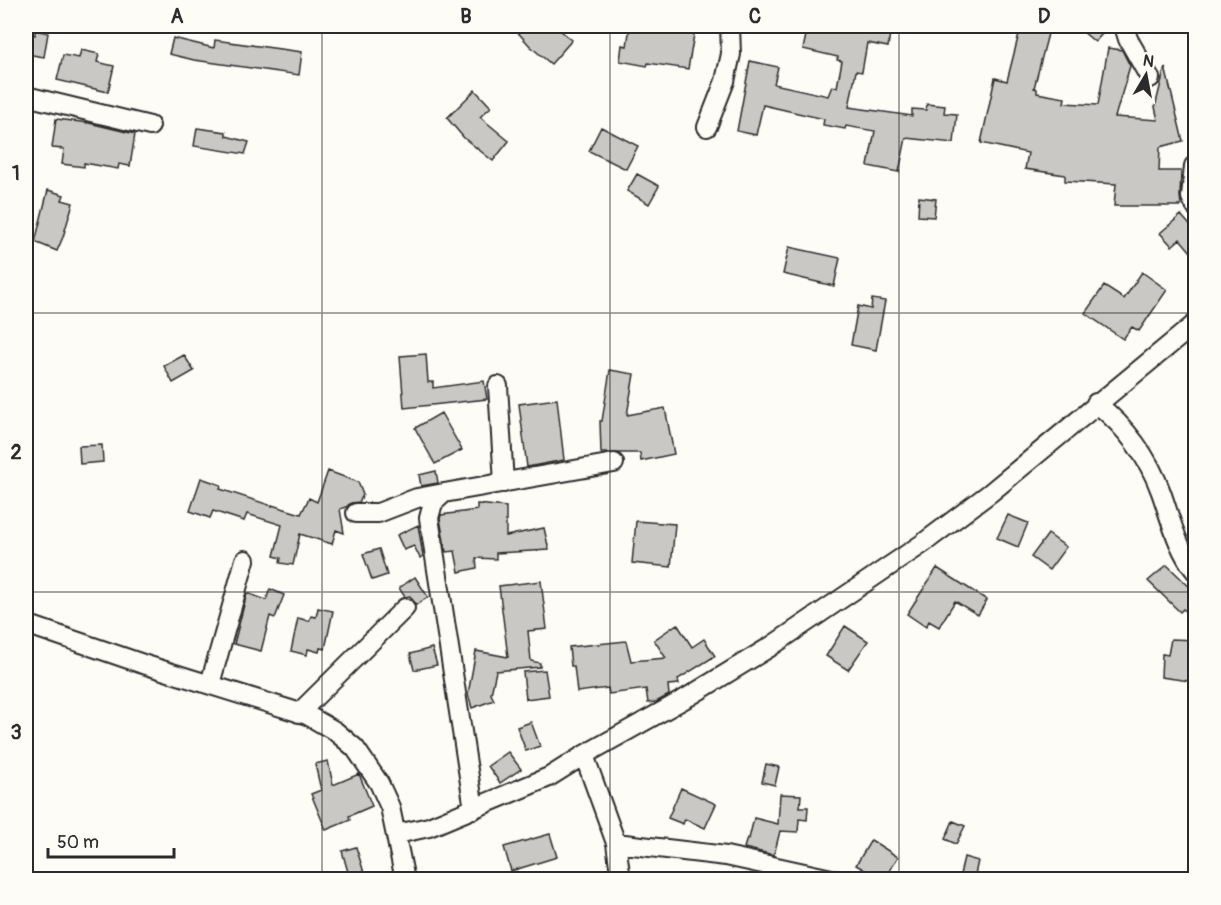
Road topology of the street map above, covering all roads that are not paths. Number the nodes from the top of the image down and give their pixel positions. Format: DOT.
graph roads {
  1 [pos="730,26"];
  2 [pos="1124,26"];
  3 [pos="1149,78"];
  4 [pos="26,96"];
  5 [pos="150,126"];
  6 [pos="707,127"];
  7 [pos="1194,166"];
  8 [pos="1196,207"];
  9 [pos="1196,323"];
  10 [pos="498,386"];
  11 [pos="1096,403"];
  12 [pos="614,463"];
  13 [pos="504,483"];
  14 [pos="444,493"];
  15 [pos="356,513"];
  16 [pos="245,560"];
  17 [pos="1196,572"];
  18 [pos="405,608"];
  19 [pos="26,624"];
  20 [pos="210,684"];
  21 [pos="299,713"];
  22 [pos="584,755"];
  23 [pos="474,809"];
  24 [pos="397,834"];
  25 [pos="616,843"];
  26 [pos="405,879"];
  27 [pos="620,879"];
  28 [pos="836,879"];
  1 -- 6 [label="street"];
  2 -- 3 [label="street"];
  4 -- 5 [label="street"];
  7 -- 8 [label="street"];
  9 -- 11 [label="street"];
  10 -- 13 [label="street"];
  11 -- 17 [label="street"];
  11 -- 22 [label="street"];
  12 -- 13 [label="street"];
  13 -- 14 [label="street"];
  14 -- 15 [label="street"];
  14 -- 23 [label="street"];
  16 -- 20 [label="street"];
  18 -- 21 [label="street"];
  19 -- 20 [label="street"];
  20 -- 21 [label="street"];
  21 -- 24 [label="street"];
  22 -- 23 [label="street"];
  22 -- 25 [label="street"];
  23 -- 24 [label="street"];
  24 -- 26 [label="street"];
  25 -- 27 [label="street"];
  25 -- 28 [label="street"];
}
